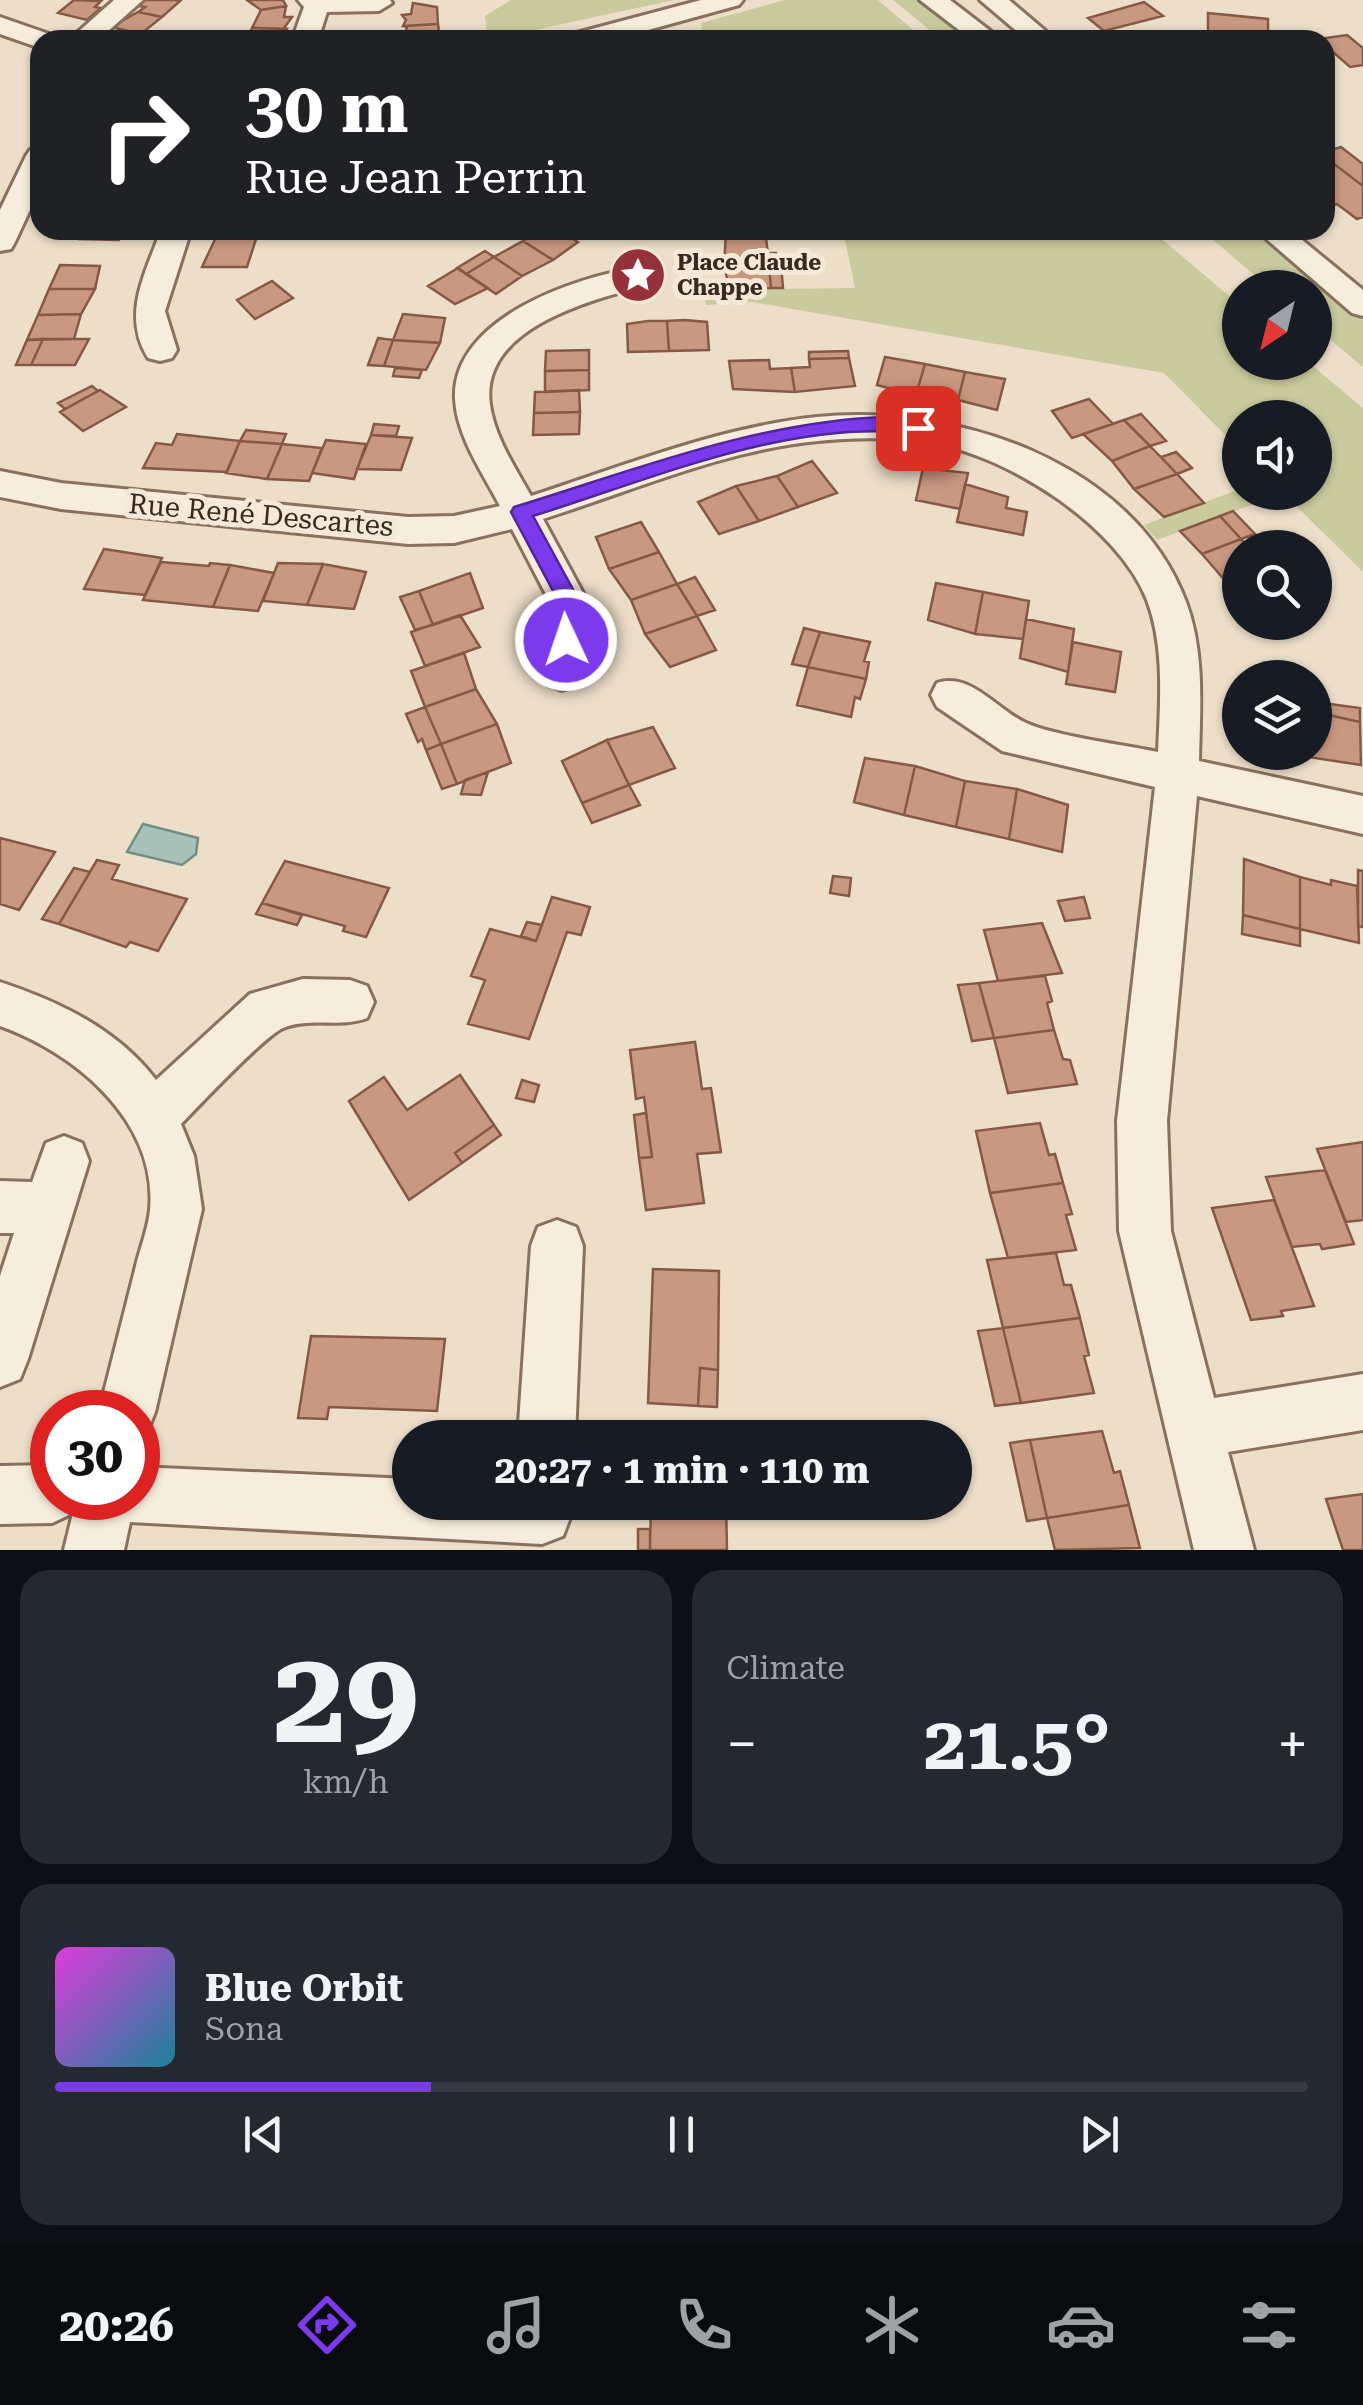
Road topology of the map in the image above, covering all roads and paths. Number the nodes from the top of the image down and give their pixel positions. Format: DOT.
graph roads {
  1 [pos="130,0"];
  2 [pos="730,0"];
  3 [pos="992,0"];
  4 [pos="940,2"];
  5 [pos="314,3"];
  6 [pos="380,8"];
  7 [pos="0,25"];
  8 [pos="94,30"];
  9 [pos="307,30"];
  10 [pos="619,30"];
  11 [pos="975,30"];
  12 [pos="1030,30"];
  13 [pos="30,36"];
  14 [pos="30,178"];
  15 [pos="173,240"];
  16 [pos="1284,240"];
  17 [pos="0,242"];
  18 [pos="637,278"];
  19 [pos="1359,298"];
  20 [pos="160,350"];
  21 [pos="0,484"];
  22 [pos="521,512"];
  23 [pos="562,674"];
  24 [pos="951,695"];
  25 [pos="1178,774"];
  26 [pos="1363,815"];
  27 [pos="350,1002"];
  28 [pos="0,1004"];
  29 [pos="153,1116"];
  30 [pos="37,1192"];
  31 [pos="557,1246"];
  32 [pos="0,1359"];
  33 [pos="131,1390"];
  34 [pos="1363,1402"];
  35 [pos="547,1420"];
  36 [pos="1195,1429"];
  37 [pos="30,1494"];
  38 [pos="0,1495"];
  39 [pos="160,1497"];
  40 [pos="101,1520"];
  41 [pos="542,1522"];
  42 [pos="94,1550"];
  43 [pos="1224,1550"];
  1 -- 8 [label="street"];
  2 -- 10 [label="street"];
  3 -- 12 [label="street"];
  4 -- 11 [label="street"];
  5 -- 6 [label="street"];
  5 -- 9 [label="street"];
  7 -- 13 [label="street"];
  14 -- 17 [label="street"];
  15 -- 20 [label="street"];
  16 -- 19 [label="street"];
  18 -- 22 [label="street"];
  21 -- 22 [label="street, Rue René Descartes"];
  22 -- 23 [label="street"];
  22 -- 25 [label="street, Rue René Descartes"];
  24 -- 25 [label="street"];
  25 -- 26 [label="street"];
  25 -- 36 [label="street, Rue René Descartes"];
  27 -- 29 [label="street"];
  28 -- 29 [label="street"];
  29 -- 33 [label="street"];
  30 -- 32 [label="street"];
  31 -- 35 [label="street"];
  34 -- 36 [label="street"];
  36 -- 43 [label="street, Rue René Descartes"];
  37 -- 38 [label="street"];
  39 -- 41 [label="street"];
  40 -- 42 [label="street"];
}
